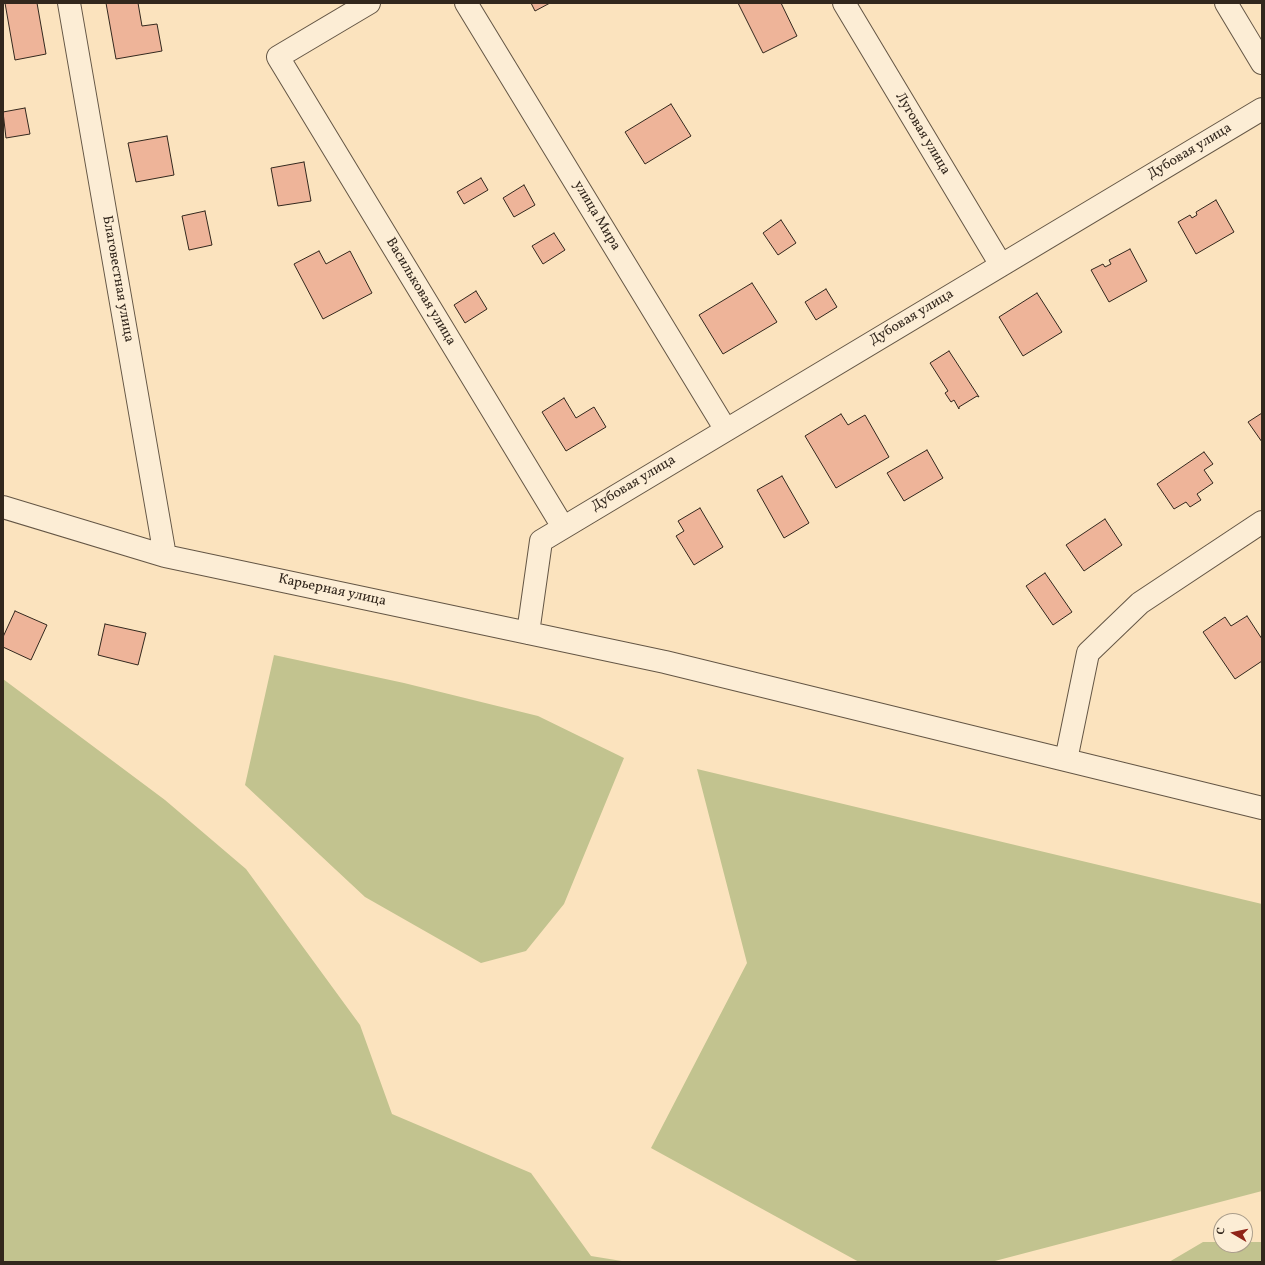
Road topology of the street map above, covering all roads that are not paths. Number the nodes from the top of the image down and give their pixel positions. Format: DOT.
graph roads {
  1 [pos="69,3"];
  2 [pos="369,3"];
  3 [pos="466,3"];
  4 [pos="844,3"];
  5 [pos="1226,3"];
  6 [pos="1262,63"];
  7 [pos="1262,109"];
  8 [pos="1001,265"];
  9 [pos="726,430"];
  10 [pos="3,507"];
  11 [pos="1262,522"];
  12 [pos="562,527"];
  13 [pos="165,556"];
  14 [pos="528,633"];
  15 [pos="1066,760"];
  16 [pos="1262,808"];
  1 -- 13 [label="street, Благовестная улица"];
  2 -- 12 [label="street, Васильковая улица"];
  3 -- 9 [label="street, улица Мира"];
  4 -- 8 [label="street, Луговая улица"];
  5 -- 6 [label="street"];
  7 -- 8 [label="street, Дубовая улица"];
  8 -- 9 [label="street, Дубовая улица"];
  9 -- 12 [label="street, Дубовая улица"];
  10 -- 13 [label="street, Карьерная улица"];
  11 -- 15 [label="street"];
  12 -- 14 [label="street, Дубовая улица"];
  13 -- 14 [label="street, Карьерная улица"];
  14 -- 15 [label="street, Карьерная улица"];
  15 -- 16 [label="street, Карьерная улица"];
}
